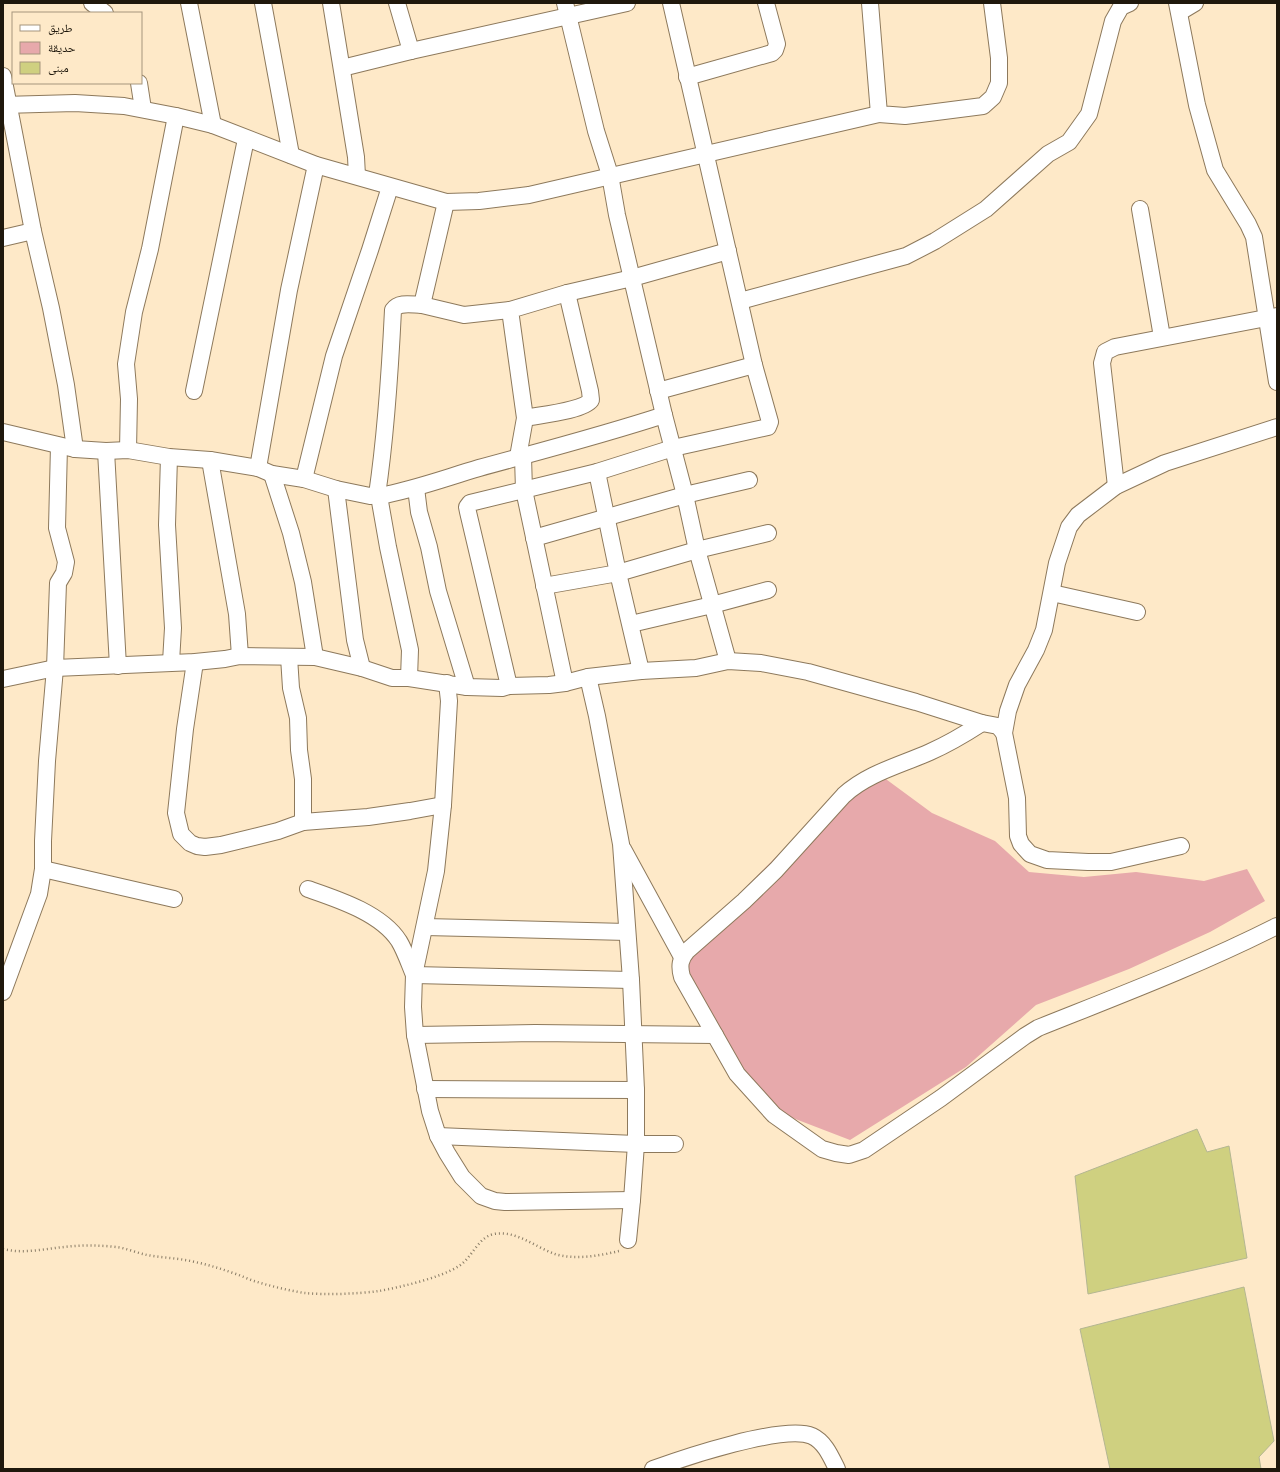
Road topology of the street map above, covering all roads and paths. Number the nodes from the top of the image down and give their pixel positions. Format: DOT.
graph roads {
  1 [pos="92,3"];
  2 [pos="189,3"];
  3 [pos="263,3"];
  4 [pos="330,3"];
  5 [pos="397,3"];
  6 [pos="627,3"];
  7 [pos="670,3"];
  8 [pos="766,3"];
  9 [pos="870,3"];
  10 [pos="992,3"];
  11 [pos="1130,3"];
  12 [pos="1195,3"];
  13 [pos="1178,7"];
  14 [pos="566,10"];
  15 [pos="104,12"];
  16 [pos="411,51"];
  17 [pos="342,68"];
  18 [pos="3,76"];
  19 [pos="687,77"];
  20 [pos="139,84"];
  21 [pos="6,105"];
  22 [pos="143,109"];
  23 [pos="879,114"];
  24 [pos="176,116"];
  25 [pos="213,125"];
  26 [pos="246,139"];
  27 [pos="706,154"];
  28 [pos="291,155"];
  29 [pos="316,165"];
  30 [pos="357,176"];
  31 [pos="610,176"];
  32 [pos="390,187"];
  33 [pos="446,202"];
  34 [pos="1140,209"];
  35 [pos="33,231"];
  36 [pos="3,238"];
  37 [pos="728,251"];
  38 [pos="632,278"];
  39 [pos="567,293"];
  40 [pos="740,301"];
  41 [pos="422,305"];
  42 [pos="510,310"];
  43 [pos="1271,317"];
  44 [pos="1162,337"];
  45 [pos="754,365"];
  46 [pos="1277,382"];
  47 [pos="194,391"];
  48 [pos="658,391"];
  49 [pos="664,414"];
  50 [pos="524,418"];
  51 [pos="1277,427"];
  52 [pos="3,432"];
  53 [pos="59,446"];
  54 [pos="673,448"];
  55 [pos="75,449"];
  56 [pos="128,450"];
  57 [pos="106,451"];
  58 [pos="169,457"];
  59 [pos="521,457"];
  60 [pos="210,460"];
  61 [pos="265,471"];
  62 [pos="597,472"];
  63 [pos="304,479"];
  64 [pos="749,480"];
  65 [pos="1116,486"];
  66 [pos="416,488"];
  67 [pos="336,489"];
  68 [pos="524,490"];
  69 [pos="686,495"];
  70 [pos="378,496"];
  71 [pos="606,518"];
  72 [pos="768,532"];
  73 [pos="534,538"];
  74 [pos="698,550"];
  75 [pos="618,573"];
  76 [pos="544,586"];
  77 [pos="768,590"];
  78 [pos="1052,593"];
  79 [pos="712,605"];
  80 [pos="1137,612"];
  81 [pos="631,624"];
  82 [pos="240,656"];
  83 [pos="290,657"];
  84 [pos="315,657"];
  85 [pos="728,661"];
  86 [pos="171,662"];
  87 [pos="195,662"];
  88 [pos="118,666"];
  89 [pos="55,668"];
  90 [pos="362,668"];
  91 [pos="641,671"];
  92 [pos="588,677"];
  93 [pos="409,678"];
  94 [pos="3,679"];
  95 [pos="447,683"];
  96 [pos="565,683"];
  97 [pos="509,686"];
  98 [pos="468,687"];
  99 [pos="982,723"];
  100 [pos="1004,733"];
  101 [pos="443,805"];
  102 [pos="303,822"];
  103 [pos="621,844"];
  104 [pos="1181,846"];
  105 [pos="43,869"];
  106 [pos="308,889"];
  107 [pos="174,899"];
  108 [pos="1277,926"];
  109 [pos="425,927"];
  110 [pos="627,932"];
  111 [pos="682,957"];
  112 [pos="414,975"];
  113 [pos="631,980"];
  114 [pos="3,992"];
  115 [pos="633,1034"];
  116 [pos="415,1035"];
  117 [pos="714,1035"];
  118 [pos="426,1089"];
  119 [pos="636,1090"];
  120 [pos="438,1136"];
  121 [pos="636,1144"];
  122 [pos="675,1144"];
  123 [pos="632,1200"];
  124 [pos="628,1240"];
  125 [pos="3,1249"];
  126 [pos="653,1469"];
  127 [pos="837,1469"];
  1 -- 15 [label="street"];
  2 -- 25 [label="street"];
  3 -- 28 [label="street"];
  4 -- 17 [label="street"];
  5 -- 16 [label="street"];
  6 -- 14 [label="street"];
  7 -- 19 [label="street"];
  8 -- 19 [label="street"];
  9 -- 23 [label="street"];
  10 -- 23 [label="street"];
  11 -- 40 [label="street"];
  12 -- 13 [label="street"];
  13 -- 43 [label="street"];
  14 -- 16 [label="street"];
  14 -- 31 [label="street"];
  16 -- 17 [label="street"];
  17 -- 30 [label="street"];
  18 -- 21 [label="street"];
  19 -- 27 [label="street"];
  20 -- 22 [label="street"];
  21 -- 22 [label="street"];
  21 -- 35 [label="street"];
  22 -- 24 [label="street"];
  23 -- 27 [label="street"];
  24 -- 25 [label="street"];
  24 -- 56 [label="street"];
  25 -- 26 [label="street"];
  26 -- 28 [label="street"];
  26 -- 47 [label="street"];
  27 -- 31 [label="street"];
  27 -- 37 [label="street"];
  28 -- 29 [label="street"];
  29 -- 30 [label="street"];
  29 -- 61 [label="street"];
  30 -- 32 [label="street"];
  31 -- 33 [label="street"];
  31 -- 38 [label="street"];
  32 -- 33 [label="street"];
  32 -- 63 [label="street"];
  33 -- 41 [label="street"];
  34 -- 44 [label="street"];
  35 -- 36 [label="street"];
  35 -- 55 [label="street"];
  37 -- 38 [label="street"];
  37 -- 40 [label="street"];
  38 -- 39 [label="street"];
  38 -- 48 [label="street"];
  39 -- 42 [label="street"];
  39 -- 50 [label="street"];
  40 -- 45 [label="street"];
  41 -- 42 [label="street"];
  41 -- 70 [label="street"];
  42 -- 50 [label="street"];
  43 -- 44 [label="street"];
  43 -- 46 [label="street"];
  44 -- 65 [label="street"];
  45 -- 48 [label="street"];
  45 -- 54 [label="street"];
  48 -- 49 [label="street"];
  49 -- 54 [label="street"];
  49 -- 59 [label="street"];
  50 -- 59 [label="street"];
  51 -- 65 [label="street"];
  52 -- 53 [label="street"];
  53 -- 55 [label="street"];
  53 -- 89 [label="street"];
  54 -- 62 [label="street"];
  54 -- 69 [label="street"];
  55 -- 57 [label="street"];
  56 -- 57 [label="street"];
  56 -- 58 [label="street"];
  57 -- 88 [label="street"];
  58 -- 60 [label="street"];
  58 -- 86 [label="street"];
  59 -- 66 [label="street"];
  59 -- 68 [label="street"];
  60 -- 61 [label="street"];
  60 -- 82 [label="street"];
  61 -- 63 [label="street"];
  61 -- 84 [label="street"];
  62 -- 68 [label="street"];
  62 -- 71 [label="street"];
  63 -- 67 [label="street"];
  64 -- 69 [label="street"];
  65 -- 78 [label="street"];
  66 -- 70 [label="street"];
  66 -- 98 [label="street"];
  67 -- 70 [label="street"];
  67 -- 90 [label="street"];
  68 -- 73 [label="street"];
  68 -- 97 [label="street"];
  69 -- 71 [label="street"];
  69 -- 74 [label="street"];
  70 -- 93 [label="street"];
  71 -- 73 [label="street"];
  71 -- 75 [label="street"];
  72 -- 74 [label="street"];
  73 -- 76 [label="street"];
  74 -- 75 [label="street"];
  74 -- 79 [label="street"];
  75 -- 76 [label="street"];
  75 -- 81 [label="street"];
  76 -- 96 [label="street"];
  77 -- 79 [label="street"];
  78 -- 80 [label="street"];
  78 -- 100 [label="street"];
  79 -- 81 [label="street"];
  79 -- 85 [label="street"];
  81 -- 91 [label="street"];
  82 -- 83 [label="street"];
  82 -- 87 [label="street"];
  83 -- 84 [label="street"];
  83 -- 102 [label="street"];
  84 -- 90 [label="street"];
  85 -- 91 [label="street"];
  85 -- 99 [label="street"];
  86 -- 87 [label="street"];
  86 -- 88 [label="street"];
  87 -- 102 [label="street"];
  88 -- 89 [label="street"];
  89 -- 94 [label="street"];
  89 -- 105 [label="street"];
  90 -- 93 [label="street"];
  91 -- 92 [label="street"];
  92 -- 96 [label="street"];
  92 -- 103 [label="street"];
  93 -- 95 [label="street"];
  95 -- 98 [label="street"];
  95 -- 101 [label="street"];
  96 -- 97 [label="street"];
  97 -- 98 [label="street"];
  99 -- 100 [label="street"];
  99 -- 111 [label="street"];
  100 -- 104 [label="street"];
  101 -- 102 [label="street"];
  101 -- 109 [label="street"];
  103 -- 110 [label="street"];
  103 -- 111 [label="street"];
  105 -- 107 [label="street"];
  105 -- 114 [label="street"];
  106 -- 112 [label="street"];
  108 -- 117 [label="street"];
  109 -- 110 [label="street"];
  109 -- 112 [label="street"];
  110 -- 113 [label="street"];
  111 -- 117 [label="street"];
  112 -- 113 [label="street"];
  112 -- 116 [label="street"];
  113 -- 115 [label="street"];
  115 -- 116 [label="street"];
  115 -- 117 [label="street"];
  115 -- 119 [label="street"];
  116 -- 118 [label="street"];
  118 -- 119 [label="street"];
  118 -- 120 [label="street"];
  119 -- 121 [label="street"];
  120 -- 121 [label="street"];
  120 -- 123 [label="street"];
  121 -- 122 [label="street"];
  121 -- 123 [label="street"];
  123 -- 124 [label="street"];
  124 -- 125 [label="path"];
  126 -- 127 [label="street"];
}
